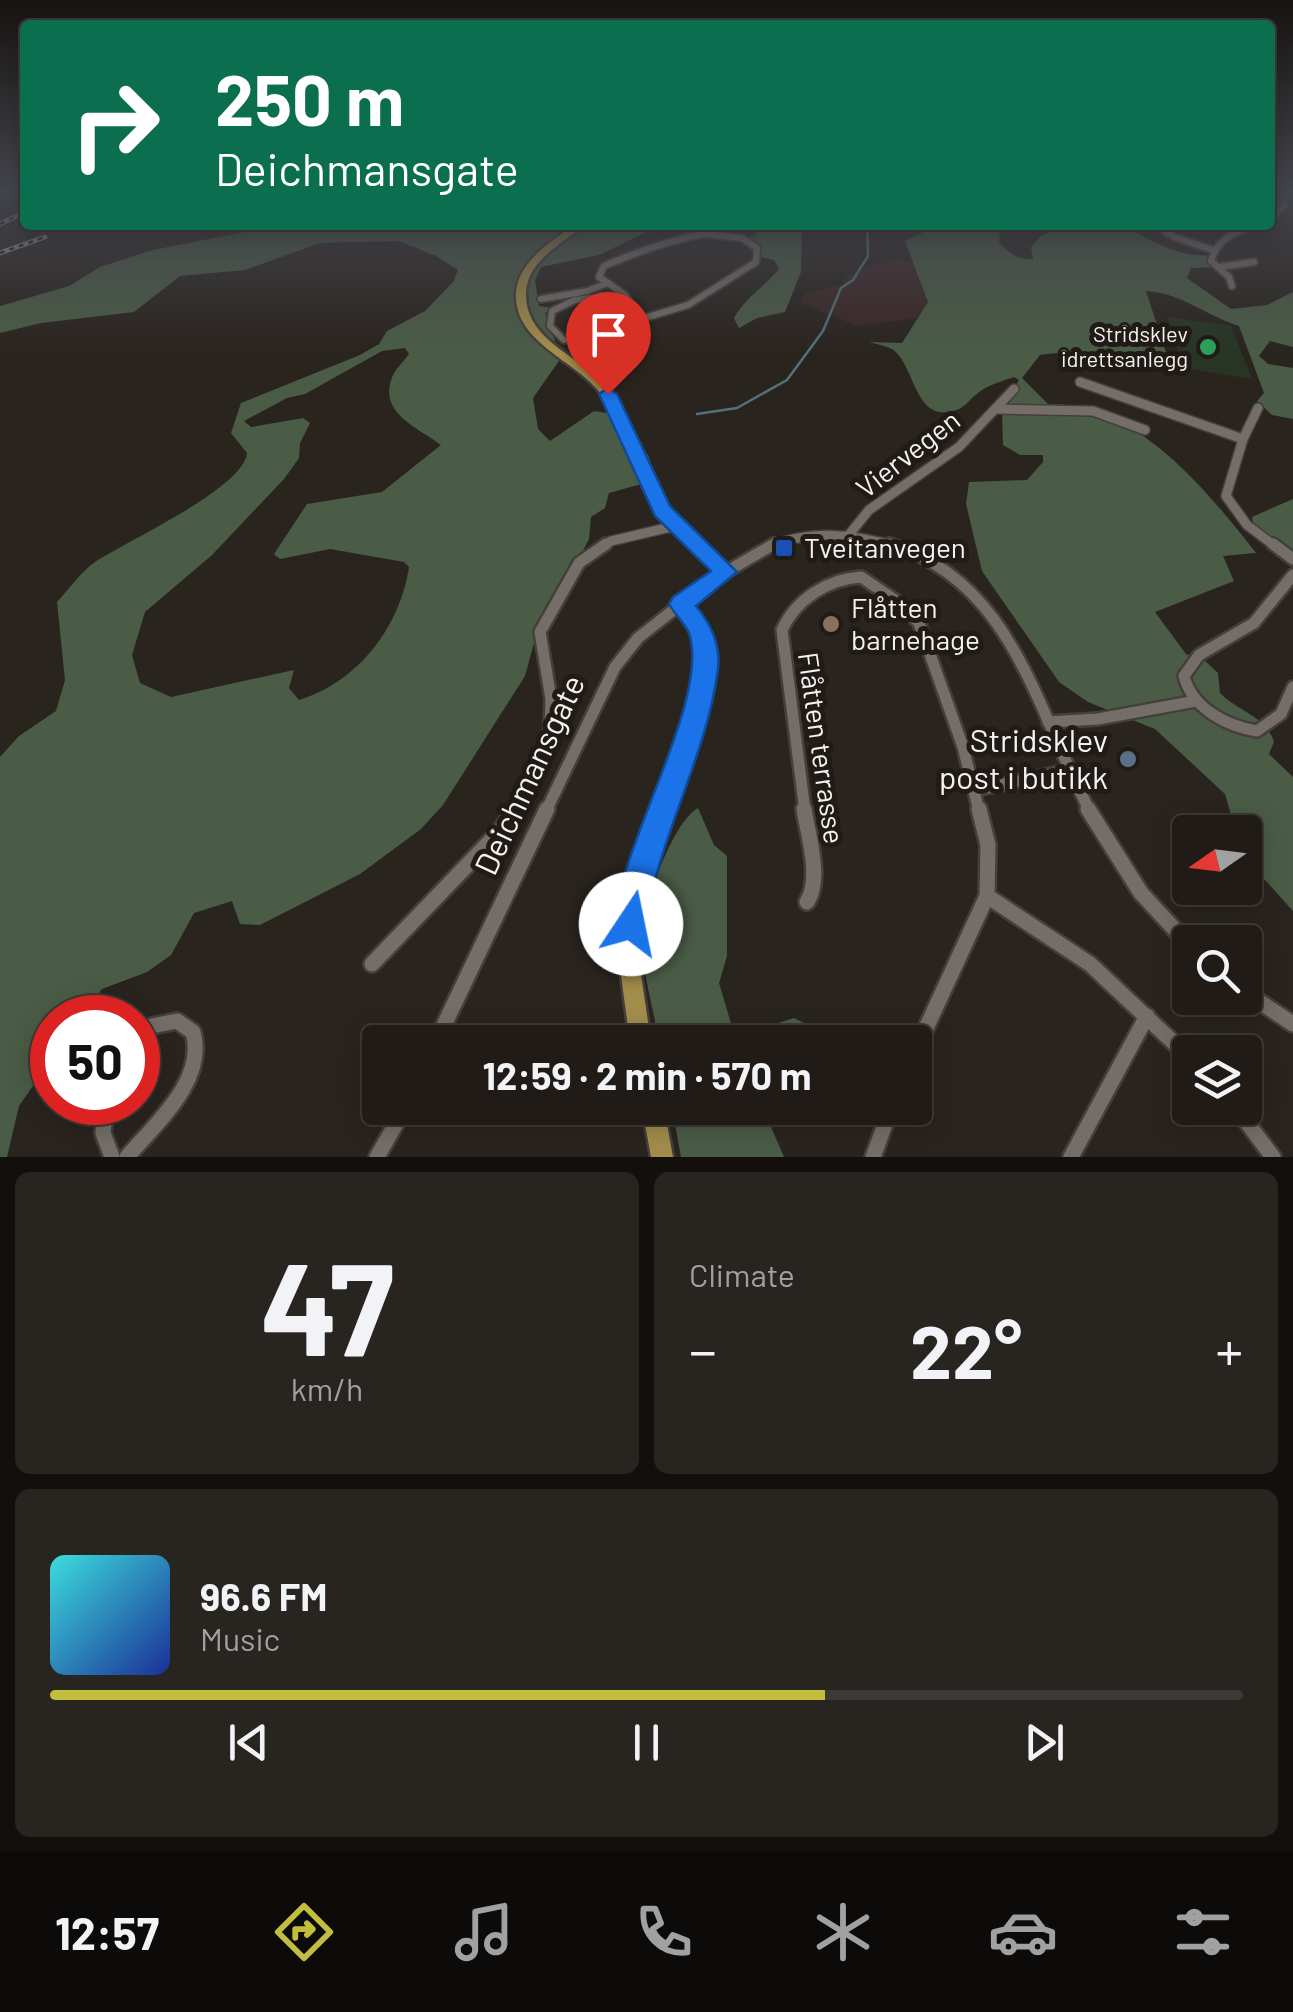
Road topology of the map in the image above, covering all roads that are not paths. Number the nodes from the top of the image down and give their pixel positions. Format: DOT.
graph roads {
  1 [pos="555,245"];
  2 [pos="666,245"];
  3 [pos="752,245"];
  4 [pos="1200,245"];
  5 [pos="1218,245"];
  6 [pos="1214,250"];
  7 [pos="1254,262"];
  8 [pos="1218,267"];
  9 [pos="608,284"];
  10 [pos="1232,286"];
  11 [pos="596,288"];
  12 [pos="608,296"];
  13 [pos="540,298"];
  14 [pos="582,298"];
  15 [pos="641,319"];
  16 [pos="564,340"];
  17 [pos="590,375"];
  18 [pos="1080,382"];
  19 [pos="1014,389"];
  20 [pos="1130,399"];
  21 [pos="1258,408"];
  22 [pos="998,409"];
  23 [pos="1114,418"];
  24 [pos="1146,430"];
  25 [pos="1243,439"];
  26 [pos="675,526"];
  27 [pos="848,536"];
  28 [pos="1293,559"];
  29 [pos="726,572"];
  30 [pos="1293,575"];
  31 [pos="681,604"];
  32 [pos="1293,688"];
  33 [pos="1196,701"];
  34 [pos="1048,722"];
  35 [pos="1069,770"];
  36 [pos="976,790"];
  37 [pos="987,896"];
  38 [pos="806,902"];
  39 [pos="1172,927"];
  40 [pos="372,964"];
  41 [pos="1262,1003"];
  42 [pos="1147,1016"];
  43 [pos="160,1022"];
  44 [pos="1293,1024"];
  45 [pos="444,1025"];
  46 [pos="638,1025"];
  47 [pos="927,1025"];
  48 [pos="1172,1040"];
  49 [pos="160,1115"];
  50 [pos="104,1125"];
  51 [pos="152,1125"];
  52 [pos="395,1125"];
  53 [pos="656,1125"];
  54 [pos="885,1125"];
  55 [pos="1249,1125"];
  56 [pos="112,1157"];
  57 [pos="127,1157"];
  58 [pos="378,1157"];
  59 [pos="662,1157"];
  60 [pos="873,1157"];
  61 [pos="1071,1157"];
  62 [pos="1273,1157"];
  1 -- 17 [label="main road"];
  2 -- 9 [label="street"];
  3 -- 15 [label="street"];
  4 -- 6 [label="street"];
  5 -- 6 [label="street"];
  6 -- 8 [label="street"];
  7 -- 8 [label="street"];
  8 -- 10 [label="street"];
  9 -- 11 [label="street"];
  9 -- 15 [label="street"];
  11 -- 13 [label="street"];
  11 -- 14 [label="street"];
  12 -- 14 [label="street"];
  14 -- 16 [label="street"];
  15 -- 17 [label="street"];
  17 -- 26 [label="main road"];
  18 -- 20 [label="street"];
  19 -- 22 [label="street, Viervegen"];
  20 -- 23 [label="street"];
  20 -- 25 [label="street"];
  21 -- 25 [label="street"];
  22 -- 23 [label="street, Viervegen"];
  22 -- 27 [label="street, Viervegen"];
  23 -- 24 [label="street, Viervegen"];
  25 -- 28 [label="street"];
  26 -- 29 [label="main road"];
  26 -- 40 [label="street"];
  27 -- 29 [label="street"];
  27 -- 34 [label="street"];
  29 -- 31 [label="main road, Deichmansgate"];
  30 -- 33 [label="street"];
  31 -- 45 [label="street, Deichmansgate"];
  31 -- 46 [label="main road"];
  32 -- 33 [label="street"];
  33 -- 34 [label="street"];
  34 -- 35 [label="street"];
  35 -- 36 [label="street"];
  35 -- 39 [label="street"];
  36 -- 37 [label="street"];
  36 -- 38 [label="street, Flåtten terrasse"];
  37 -- 42 [label="street"];
  37 -- 47 [label="street"];
  41 -- 44 [label="street"];
  42 -- 48 [label="street"];
  42 -- 61 [label="street"];
  43 -- 49 [label="street"];
  50 -- 56 [label="street"];
  51 -- 57 [label="street"];
  52 -- 58 [label="street"];
  53 -- 59 [label="main road"];
  54 -- 60 [label="street"];
  55 -- 62 [label="street"];
}
